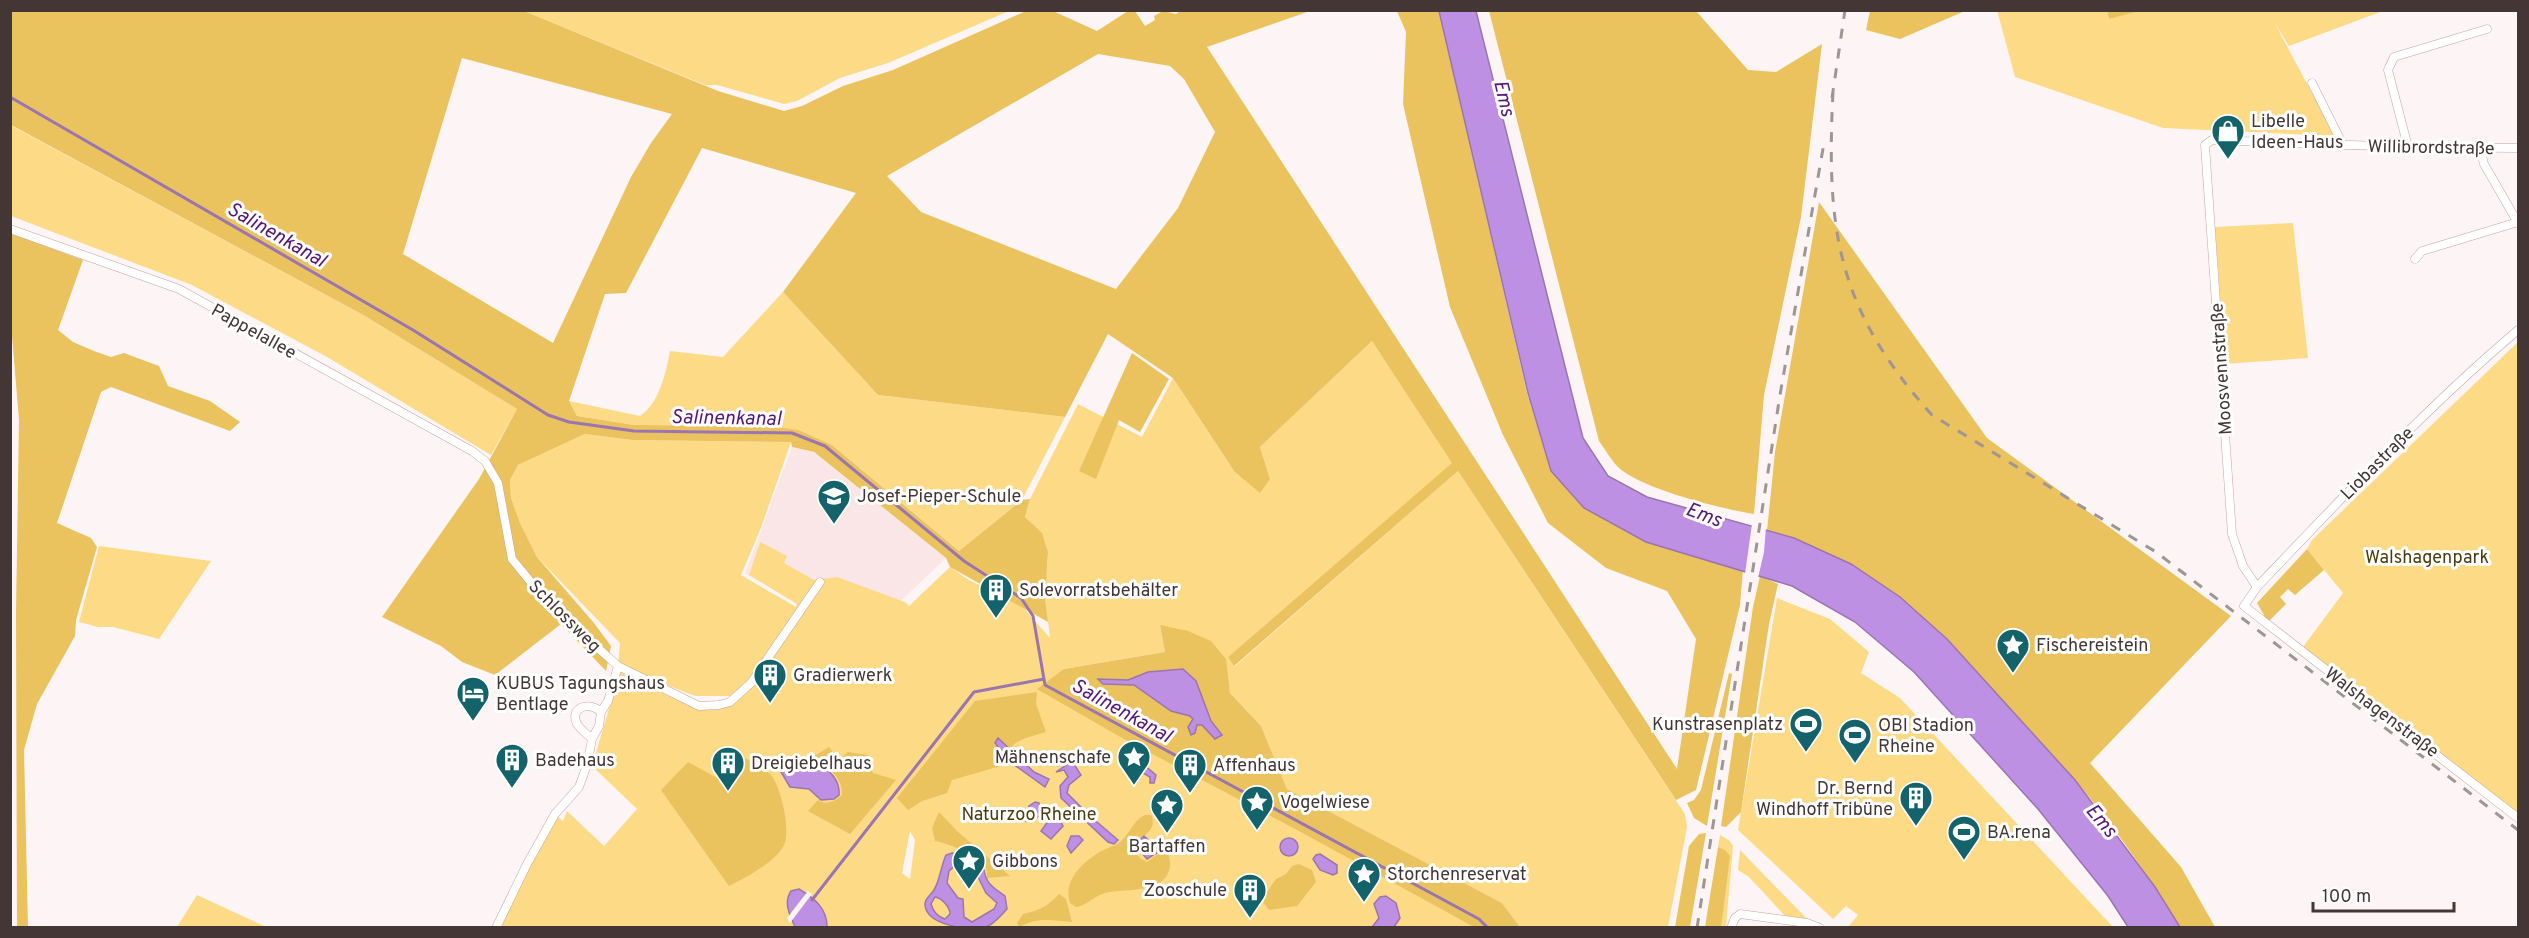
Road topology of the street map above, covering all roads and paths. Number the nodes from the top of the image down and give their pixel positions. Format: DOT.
graph roads {
  1 [pos="2487,29"];
  2 [pos="2312,83"];
  3 [pos="2205,145"];
  4 [pos="2343,145"];
  5 [pos="2408,147"];
  6 [pos="2480,148"];
  7 [pos="2518,148"];
  8 [pos="2518,222"];
  9 [pos="10,229"];
  10 [pos="2415,259"];
  11 [pos="2518,330"];
  12 [pos="485,461"];
  13 [pos="820,582"];
  14 [pos="2257,587"];
  15 [pos="2244,606"];
  16 [pos="618,666"];
  17 [pos="601,712"];
  18 [pos="592,739"];
  19 [pos="2518,818"];
  20 [pos="496,927"];
  21 [pos="1731,927"];
  22 [pos="1820,927"];
  1 -- 5 [label="street"];
  2 -- 4 [label="street, Willibrordstraße"];
  3 -- 4 [label="street, Willibrordstraße"];
  3 -- 14 [label="street, Moosvennstraße"];
  4 -- 5 [label="street, Willibrordstraße"];
  5 -- 6 [label="street, Willibrordstraße"];
  6 -- 7 [label="street, Willibrordstraße"];
  6 -- 8 [label="street"];
  8 -- 10 [label="street"];
  9 -- 12 [label="street, Pappelallee"];
  11 -- 14 [label="street, Liobastraße"];
  12 -- 16 [label="street, Schlossweg"];
  13 -- 16 [label="street, Schlossweg"];
  14 -- 15 [label="street, Liobastraße"];
  15 -- 19 [label="street, Walshagenstraße"];
  16 -- 17 [label="street"];
  17 -- 18 [label="street"];
  17 -- 18 [label="street"];
  18 -- 20 [label="street"];
  21 -- 22 [label="street"];
}
